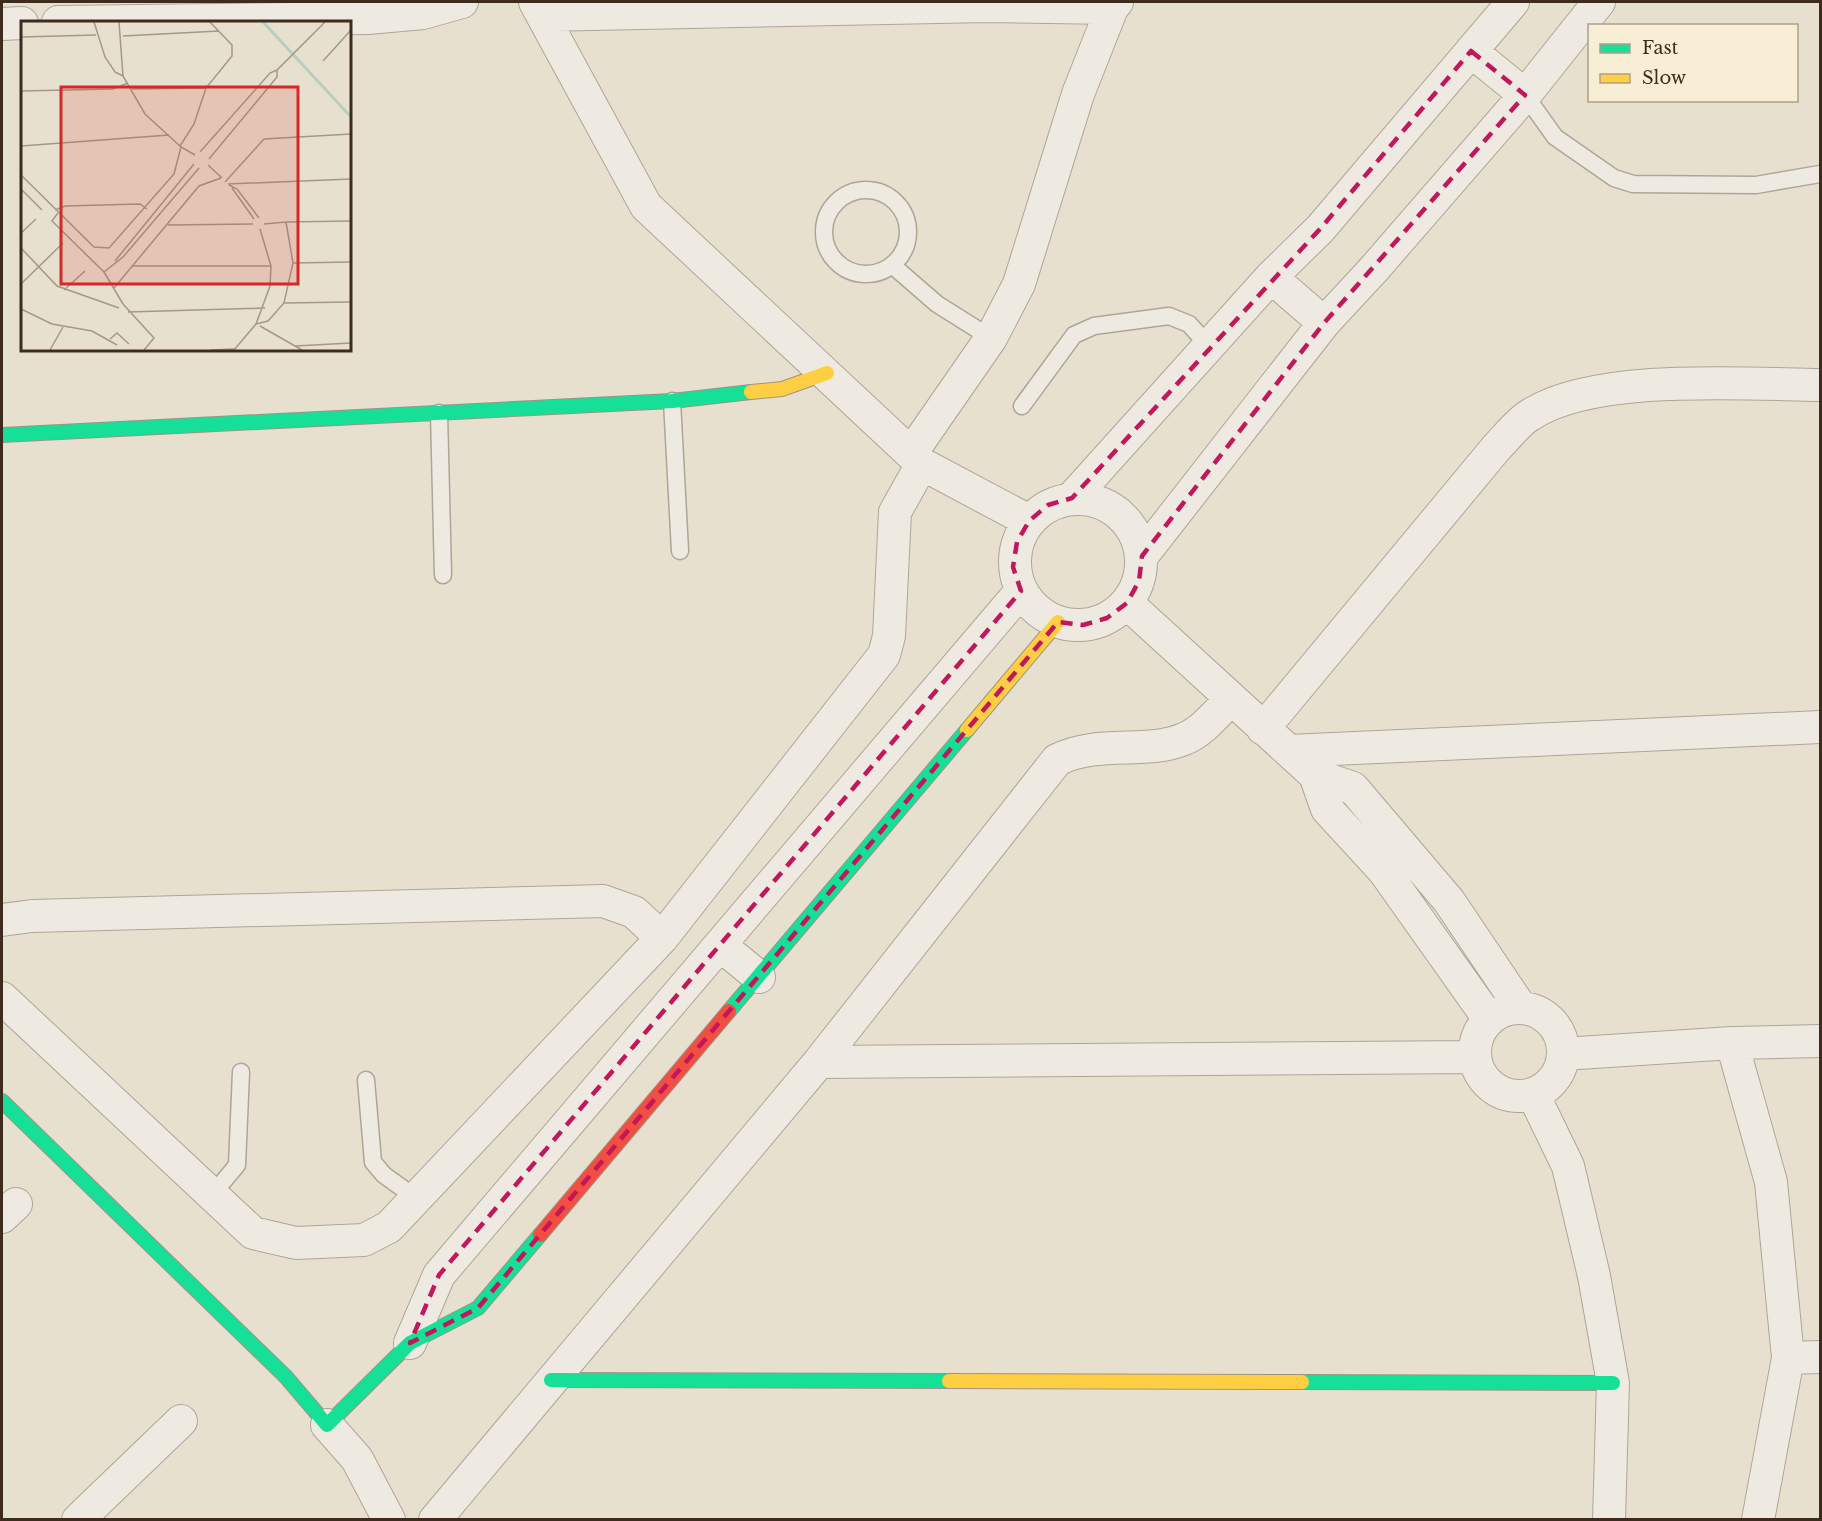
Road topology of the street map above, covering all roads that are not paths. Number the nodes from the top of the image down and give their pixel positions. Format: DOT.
graph roads {
  1 [pos="462,2"];
  2 [pos="1513,2"];
  3 [pos="1599,2"];
  4 [pos="1115,4"];
  5 [pos="539,8"];
  6 [pos="90,12"];
  7 [pos="61,21"];
  8 [pos="21,23"];
  9 [pos="2,24"];
  10 [pos="1471,51"];
  11 [pos="1525,95"];
  12 [pos="1821,174"];
  13 [pos="892,265"];
  14 [pos="1271,277"];
  15 [pos="1324,323"];
  16 [pos="991,338"];
  17 [pos="1209,346"];
  18 [pos="827,373"];
  19 [pos="1821,385"];
  20 [pos="672,401"];
  21 [pos="1022,406"];
  22 [pos="440,413"];
  23 [pos="2,435"];
  24 [pos="917,458"];
  25 [pos="1072,498"];
  26 [pos="1029,520"];
  27 [pos="681,551"];
  28 [pos="1142,556"];
  29 [pos="443,575"];
  30 [pos="1021,591"];
  31 [pos="1127,603"];
  32 [pos="1058,622"];
  33 [pos="1230,700"];
  34 [pos="1821,727"];
  35 [pos="1263,729"];
  36 [pos="1288,751"];
  37 [pos="1315,775"];
  38 [pos="2,921"];
  39 [pos="662,938"];
  40 [pos="720,945"];
  41 [pos="759,977"];
  42 [pos="2,998"];
  43 [pos="1521,1008"];
  44 [pos="1489,1019"];
  45 [pos="1821,1041"];
  46 [pos="1732,1043"];
  47 [pos="1563,1054"];
  48 [pos="1474,1057"];
  49 [pos="819,1062"];
  50 [pos="241,1072"];
  51 [pos="366,1080"];
  52 [pos="1533,1094"];
  53 [pos="2,1101"];
  54 [pos="212,1195"];
  55 [pos="416,1198"];
  56 [pos="410,1343"];
  57 [pos="1821,1357"];
  58 [pos="1788,1358"];
  59 [pos="551,1380"];
  60 [pos="1613,1383"];
  61 [pos="181,1421"];
  62 [pos="327,1425"];
  63 [pos="78,1520"];
  64 [pos="389,1520"];
  65 [pos="435,1520"];
  66 [pos="1609,1520"];
  67 [pos="1758,1520"];
  1 -- 6 [label="street"];
  2 -- 10 [label="street"];
  3 -- 11 [label="street"];
  4 -- 5 [label="street"];
  4 -- 16 [label="street"];
  5 -- 18 [label="street"];
  6 -- 7 [label="street"];
  8 -- 9 [label="street"];
  10 -- 11 [label="street"];
  10 -- 14 [label="street"];
  11 -- 12 [label="lane"];
  11 -- 15 [label="street"];
  13 -- 13 [label="lane"];
  13 -- 16 [label="lane"];
  14 -- 15 [label="street"];
  14 -- 17 [label="street"];
  15 -- 28 [label="street"];
  16 -- 24 [label="street"];
  17 -- 21 [label="lane"];
  17 -- 25 [label="street"];
  18 -- 20 [label="street"];
  18 -- 24 [label="street"];
  19 -- 35 [label="street"];
  20 -- 22 [label="street"];
  20 -- 27 [label="lane"];
  22 -- 23 [label="street"];
  22 -- 29 [label="lane"];
  24 -- 26 [label="street"];
  24 -- 39 [label="street"];
  25 -- 26 [label="street"];
  25 -- 28 [label="street"];
  26 -- 30 [label="street"];
  28 -- 31 [label="street"];
  30 -- 32 [label="street"];
  30 -- 40 [label="street"];
  31 -- 32 [label="street"];
  31 -- 33 [label="street"];
  32 -- 41 [label="street"];
  33 -- 35 [label="street"];
  33 -- 49 [label="street"];
  34 -- 36 [label="street"];
  35 -- 36 [label="street"];
  36 -- 37 [label="street"];
  37 -- 43 [label="street"];
  37 -- 44 [label="street"];
  38 -- 39 [label="street"];
  39 -- 55 [label="street"];
  40 -- 41 [label="street"];
  40 -- 56 [label="street"];
  41 -- 56 [label="street"];
  42 -- 54 [label="street"];
  43 -- 44 [label="street"];
  43 -- 47 [label="street"];
  44 -- 48 [label="street"];
  45 -- 46 [label="street"];
  46 -- 47 [label="street"];
  46 -- 58 [label="street"];
  47 -- 52 [label="street"];
  48 -- 49 [label="street"];
  48 -- 52 [label="street"];
  49 -- 59 [label="street"];
  50 -- 54 [label="lane"];
  51 -- 55 [label="lane"];
  52 -- 60 [label="street"];
  53 -- 62 [label="street"];
  54 -- 55 [label="street"];
  56 -- 62 [label="street"];
  57 -- 58 [label="street"];
  58 -- 67 [label="street"];
  59 -- 60 [label="street"];
  59 -- 65 [label="street"];
  60 -- 66 [label="street"];
  61 -- 63 [label="street"];
  62 -- 64 [label="street"];
}
